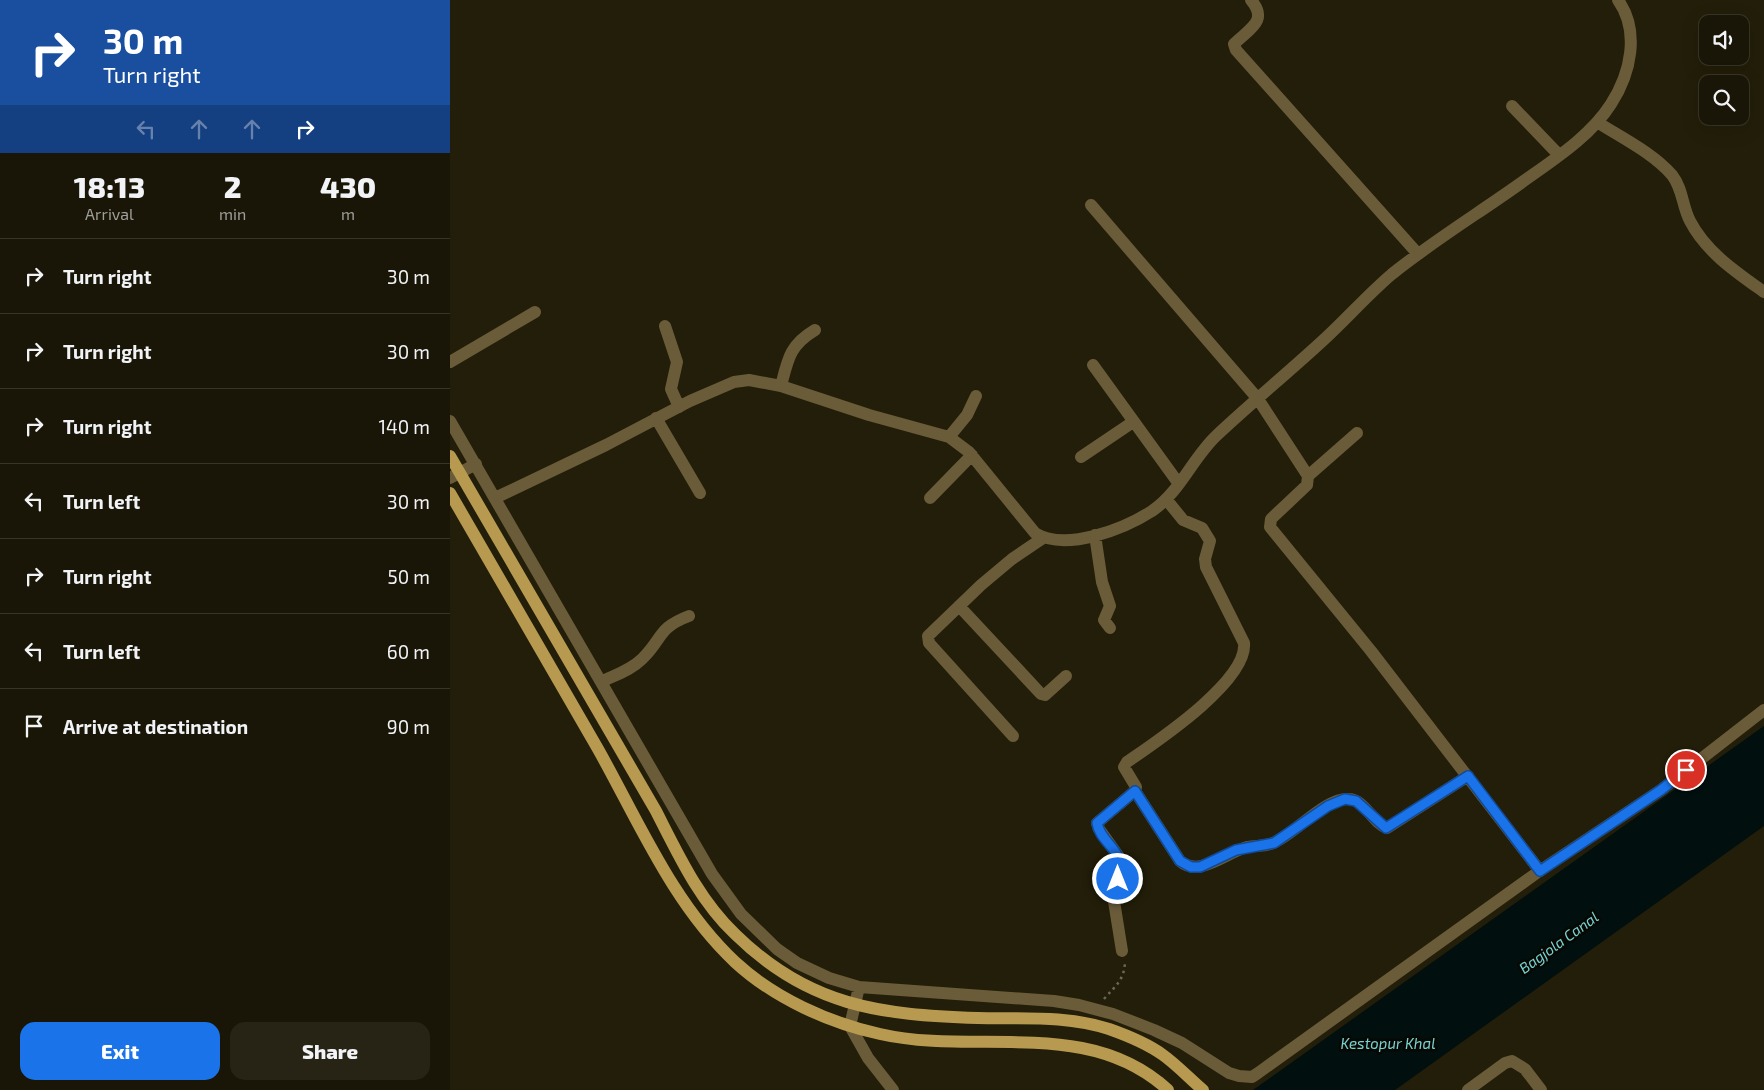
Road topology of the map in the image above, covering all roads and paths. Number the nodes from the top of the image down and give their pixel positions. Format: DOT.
graph roads {
  1 [pos="1251,0"];
  2 [pos="1618,0"];
  3 [pos="1512,106"];
  4 [pos="1597,122"];
  5 [pos="1559,154"];
  6 [pos="1091,205"];
  7 [pos="1418,254"];
  8 [pos="1764,292"];
  9 [pos="535,312"];
  10 [pos="665,326"];
  11 [pos="815,330"];
  12 [pos="450,362"];
  13 [pos="1093,365"];
  14 [pos="781,386"];
  15 [pos="976,396"];
  16 [pos="1258,399"];
  17 [pos="679,407"];
  18 [pos="656,418"];
  19 [pos="450,421"];
  20 [pos="1133,422"];
  21 [pos="1357,433"];
  22 [pos="949,437"];
  23 [pos="450,456"];
  24 [pos="972,456"];
  25 [pos="1081,457"];
  26 [pos="476,464"];
  27 [pos="455,476"];
  28 [pos="1308,476"];
  29 [pos="1179,484"];
  30 [pos="450,493"];
  31 [pos="700,493"];
  32 [pos="496,498"];
  33 [pos="930,498"];
  34 [pos="1166,498"];
  35 [pos="1094,535"];
  36 [pos="1043,538"];
  37 [pos="958,606"];
  38 [pos="689,616"];
  39 [pos="1110,628"];
  40 [pos="1066,676"];
  41 [pos="601,682"];
  42 [pos="1764,710"];
  43 [pos="1013,736"];
  44 [pos="1468,776"];
  45 [pos="1135,791"];
  46 [pos="1540,871"];
  47 [pos="1122,951"];
  48 [pos="859,987"];
  49 [pos="855,1006"];
  50 [pos="1098,1010"];
  51 [pos="850,1026"];
  52 [pos="893,1090"];
  53 [pos="1168,1090"];
  54 [pos="1203,1090"];
  55 [pos="1468,1090"];
  56 [pos="1541,1090"];
  1 -- 7 [label="street"];
  2 -- 4 [label="street"];
  3 -- 5 [label="street"];
  4 -- 5 [label="street"];
  4 -- 8 [label="street"];
  5 -- 7 [label="street"];
  6 -- 16 [label="street"];
  7 -- 16 [label="street"];
  9 -- 12 [label="street"];
  10 -- 17 [label="street"];
  11 -- 14 [label="street"];
  13 -- 20 [label="street"];
  14 -- 17 [label="street"];
  14 -- 22 [label="street"];
  15 -- 22 [label="street"];
  16 -- 28 [label="street"];
  16 -- 29 [label="street"];
  17 -- 18 [label="street"];
  18 -- 31 [label="street"];
  18 -- 32 [label="street"];
  19 -- 26 [label="street"];
  20 -- 25 [label="street"];
  20 -- 29 [label="street"];
  21 -- 28 [label="street"];
  22 -- 24 [label="street"];
  23 -- 27 [label="main road"];
  24 -- 33 [label="street"];
  24 -- 36 [label="street"];
  26 -- 27 [label="street"];
  26 -- 32 [label="street"];
  27 -- 49 [label="main road"];
  28 -- 44 [label="street"];
  29 -- 34 [label="street"];
  30 -- 51 [label="main road"];
  32 -- 41 [label="street"];
  34 -- 35 [label="street"];
  34 -- 45 [label="street"];
  35 -- 36 [label="street"];
  35 -- 39 [label="street"];
  36 -- 37 [label="street"];
  37 -- 40 [label="street"];
  37 -- 43 [label="street"];
  38 -- 41 [label="street"];
  41 -- 48 [label="street"];
  42 -- 46 [label="street"];
  44 -- 45 [label="street"];
  44 -- 46 [label="street"];
  45 -- 47 [label="street"];
  46 -- 50 [label="street"];
  47 -- 50 [label="path"];
  48 -- 49 [label="street"];
  48 -- 50 [label="street"];
  49 -- 51 [label="street"];
  49 -- 54 [label="main road"];
  51 -- 52 [label="street"];
  51 -- 53 [label="main road"];
  55 -- 56 [label="street"];
}
